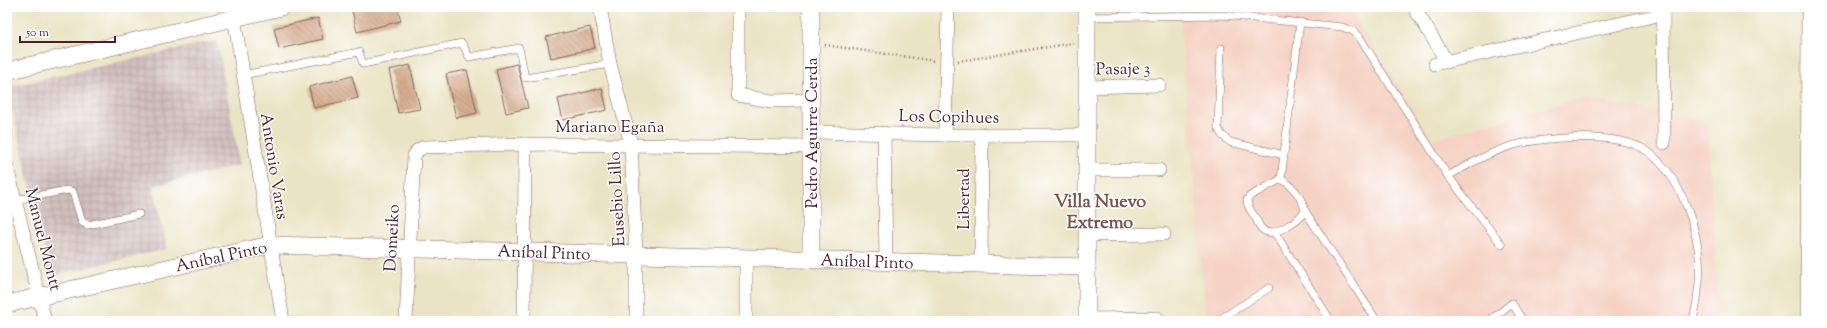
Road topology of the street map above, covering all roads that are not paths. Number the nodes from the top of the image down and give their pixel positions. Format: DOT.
graph roads {
  1 [pos="281,7"];
  2 [pos="600,7"];
  3 [pos="738,7"];
  4 [pos="811,7"];
  5 [pos="948,7"];
  6 [pos="1414,7"];
  7 [pos="1810,7"];
  8 [pos="1663,11"];
  9 [pos="1087,12"];
  10 [pos="234,17"];
  11 [pos="1300,22"];
  12 [pos="1221,48"];
  13 [pos="610,64"];
  14 [pos="7,71"];
  15 [pos="243,75"];
  16 [pos="1159,86"];
  17 [pos="1087,87"];
  18 [pos="810,100"];
  19 [pos="1815,105"];
  20 [pos="884,132"];
  21 [pos="982,134"];
  22 [pos="945,135"];
  23 [pos="1087,135"];
  24 [pos="811,139"];
  25 [pos="1664,143"];
  26 [pos="525,144"];
  27 [pos="631,144"];
  28 [pos="1284,155"];
  29 [pos="414,156"];
  30 [pos="7,167"];
  31 [pos="1087,170"];
  32 [pos="1159,170"];
  33 [pos="1448,176"];
  34 [pos="1281,179"];
  35 [pos="15,200"];
  36 [pos="1305,211"];
  37 [pos="139,214"];
  38 [pos="1275,233"];
  39 [pos="1164,234"];
  40 [pos="1087,236"];
  41 [pos="270,245"];
  42 [pos="1502,245"];
  43 [pos="408,249"];
  44 [pos="524,252"];
  45 [pos="636,255"];
  46 [pos="746,257"];
  47 [pos="812,260"];
  48 [pos="886,262"];
  49 [pos="981,264"];
  50 [pos="1087,267"];
  51 [pos="1269,288"];
  52 [pos="39,297"];
  53 [pos="7,304"];
  54 [pos="1157,318"];
  55 [pos="1087,320"];
  56 [pos="45,321"];
  57 [pos="283,321"];
  58 [pos="406,321"];
  59 [pos="524,321"];
  60 [pos="636,321"];
  61 [pos="746,321"];
  62 [pos="1221,321"];
  63 [pos="1331,321"];
  64 [pos="1377,321"];
  65 [pos="1489,321"];
  66 [pos="1523,321"];
  67 [pos="1693,321"];
  68 [pos="1809,321"];
  1 -- 10 [label="street"];
  2 -- 13 [label="street, Eusebio Lillo"];
  3 -- 18 [label="street"];
  4 -- 18 [label="street, Pedro Aguirre Cerda"];
  5 -- 22 [label="street"];
  6 -- 8 [label="street"];
  7 -- 19 [label="street"];
  8 -- 25 [label="street"];
  9 -- 11 [label="lane"];
  9 -- 17 [label="street"];
  10 -- 14 [label="street"];
  10 -- 15 [label="street, Antonio Varas"];
  11 -- 28 [label="lane"];
  11 -- 33 [label="lane"];
  12 -- 28 [label="lane"];
  13 -- 15 [label="lane"];
  13 -- 27 [label="street, Eusebio Lillo"];
  15 -- 41 [label="street, Antonio Varas"];
  16 -- 17 [label="street, Pasaje 3"];
  17 -- 23 [label="street"];
  18 -- 24 [label="street, Pedro Aguirre Cerda"];
  19 -- 68 [label="street"];
  20 -- 22 [label="street, Los Copihues"];
  20 -- 24 [label="street, Los Copihues"];
  20 -- 48 [label="street"];
  21 -- 22 [label="street, Los Copihues"];
  21 -- 23 [label="street, Los Copihues"];
  21 -- 49 [label="street, Libertad"];
  23 -- 31 [label="street"];
  24 -- 27 [label="street, Mariano Egaña"];
  24 -- 47 [label="street, Pedro Aguirre Cerda"];
  26 -- 27 [label="street, Mariano Egaña"];
  26 -- 29 [label="street, Mariano Egaña"];
  26 -- 44 [label="street"];
  27 -- 45 [label="street, Eusebio Lillo"];
  28 -- 34 [label="lane"];
  29 -- 43 [label="street, Domeiko"];
  30 -- 35 [label="street, Manuel Montt"];
  31 -- 32 [label="street"];
  31 -- 40 [label="street"];
  33 -- 42 [label="lane"];
  33 -- 67 [label="lane"];
  34 -- 36 [label="lane"];
  34 -- 38 [label="lane"];
  35 -- 37 [label="lane"];
  35 -- 52 [label="street, Manuel Montt"];
  36 -- 38 [label="lane"];
  36 -- 64 [label="lane"];
  38 -- 63 [label="lane"];
  39 -- 40 [label="street"];
  40 -- 50 [label="street"];
  41 -- 43 [label="street, Aníbal Pinto"];
  41 -- 52 [label="street, Aníbal Pinto"];
  41 -- 57 [label="street, Antonio Varas"];
  43 -- 44 [label="street, Aníbal Pinto"];
  43 -- 58 [label="street, Domeiko"];
  44 -- 45 [label="street, Aníbal Pinto"];
  44 -- 59 [label="street"];
  45 -- 46 [label="street, Aníbal Pinto"];
  45 -- 60 [label="street, Eusebio Lillo"];
  46 -- 47 [label="street, Aníbal Pinto"];
  46 -- 61 [label="street"];
  47 -- 48 [label="street, Aníbal Pinto"];
  48 -- 49 [label="street, Aníbal Pinto"];
  49 -- 50 [label="street, Aníbal Pinto"];
  50 -- 55 [label="street"];
  51 -- 62 [label="lane"];
  52 -- 53 [label="street, Aníbal Pinto"];
  52 -- 56 [label="street, Manuel Montt"];
  54 -- 55 [label="street"];
  65 -- 66 [label="lane"];
}
